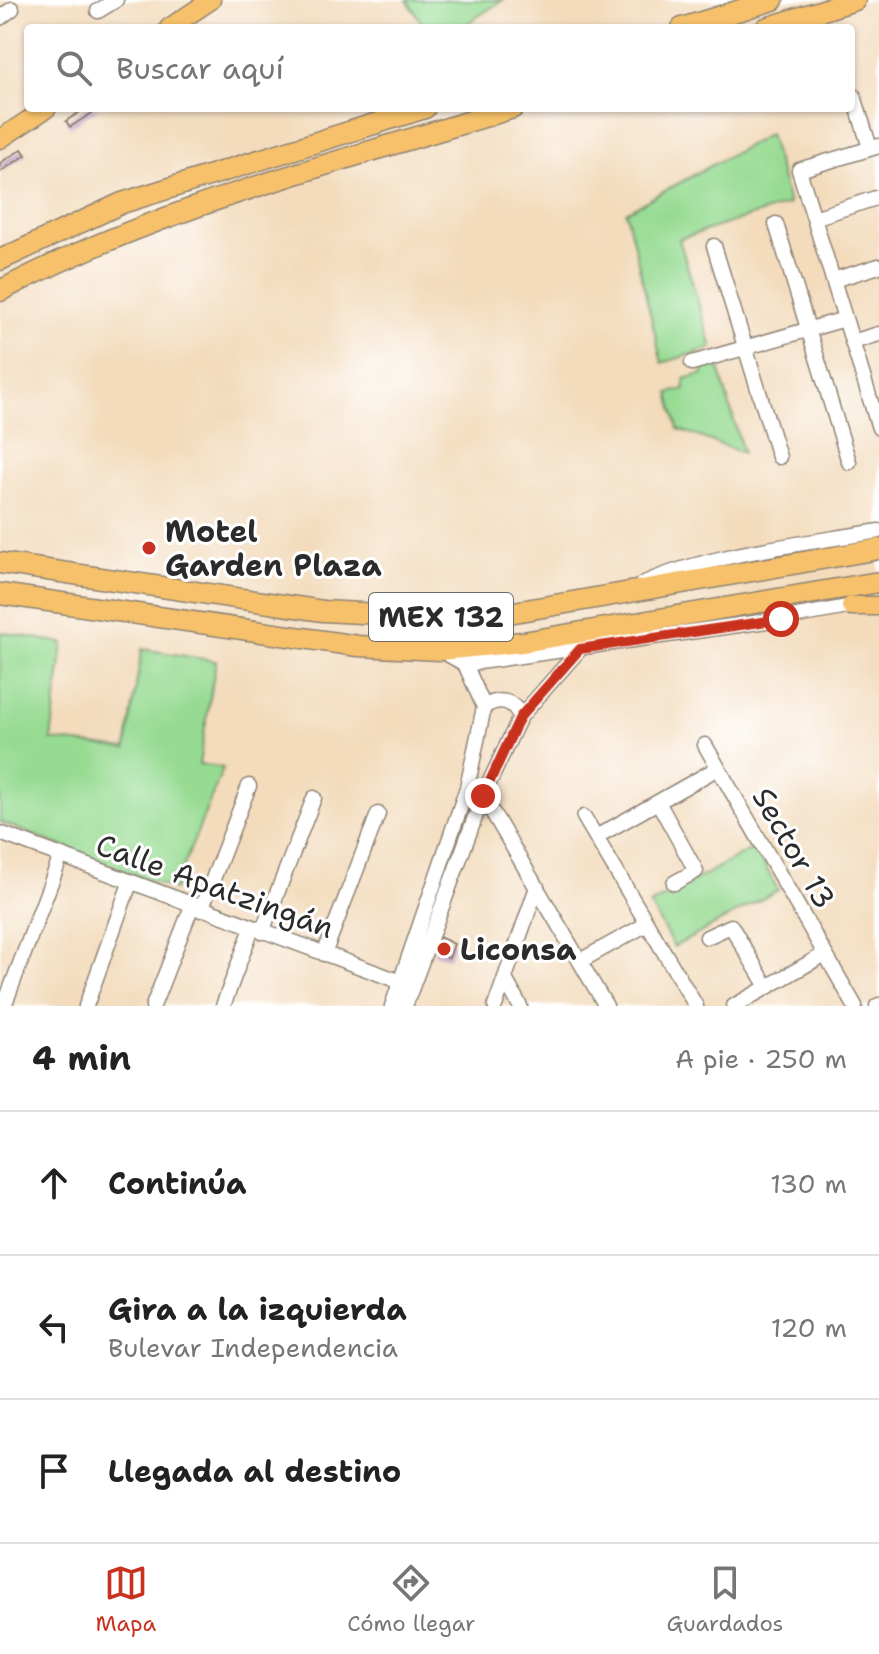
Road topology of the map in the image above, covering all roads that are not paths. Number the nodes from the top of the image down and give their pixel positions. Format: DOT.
graph roads {
  1 [pos="116,0"];
  2 [pos="210,0"];
  3 [pos="773,0"];
  4 [pos="855,0"];
  5 [pos="12,9"];
  6 [pos="98,11"];
  7 [pos="0,18"];
  8 [pos="175,24"];
  9 [pos="695,24"];
  10 [pos="779,24"];
  11 [pos="855,98"];
  12 [pos="41,112"];
  13 [pos="412,112"];
  14 [pos="500,112"];
  15 [pos="0,139"];
  16 [pos="875,147"];
  17 [pos="879,197"];
  18 [pos="814,218"];
  19 [pos="776,224"];
  20 [pos="714,246"];
  21 [pos="0,260"];
  22 [pos="879,266"];
  23 [pos="833,280"];
  24 [pos="0,291"];
  25 [pos="845,319"];
  26 [pos="808,329"];
  27 [pos="879,334"];
  28 [pos="852,342"];
  29 [pos="746,348"];
  30 [pos="692,363"];
  31 [pos="875,403"];
  32 [pos="879,428"];
  33 [pos="779,457"];
  34 [pos="849,462"];
  35 [pos="879,531"];
  36 [pos="879,549"];
  37 [pos="0,563"];
  38 [pos="879,582"];
  39 [pos="0,594"];
  40 [pos="614,597"];
  41 [pos="29,599"];
  42 [pos="0,603"];
  43 [pos="879,604"];
  44 [pos="851,606"];
  45 [pos="580,649"];
  46 [pos="440,650"];
  47 [pos="465,664"];
  48 [pos="484,707"];
  49 [pos="520,717"];
  50 [pos="705,745"];
  51 [pos="718,768"];
  52 [pos="249,786"];
  53 [pos="483,796"];
  54 [pos="314,798"];
  55 [pos="658,802"];
  56 [pos="378,814"];
  57 [pos="584,817"];
  58 [pos="0,833"];
  59 [pos="596,837"];
  60 [pos="61,856"];
  61 [pos="130,883"];
  62 [pos="674,883"];
  63 [pos="537,887"];
  64 [pos="196,908"];
  65 [pos="647,924"];
  66 [pos="257,930"];
  67 [pos="707,937"];
  68 [pos="324,954"];
  69 [pos="825,954"];
  70 [pos="580,961"];
  71 [pos="505,979"];
  72 [pos="406,984"];
  73 [pos="767,987"];
  74 [pos="4,1006"];
  75 [pos="86,1006"];
  76 [pos="153,1006"];
  77 [pos="223,1006"];
  78 [pos="392,1006"];
  79 [pos="405,1006"];
  80 [pos="495,1006"];
  81 [pos="520,1006"];
  82 [pos="606,1006"];
  83 [pos="696,1006"];
  84 [pos="734,1006"];
  85 [pos="855,1006"];
  1 -- 6 [label="street"];
  2 -- 8 [label="main road"];
  3 -- 9 [label="highway"];
  4 -- 10 [label="highway"];
  5 -- 7 [label="street"];
  11 -- 16 [label="street"];
  12 -- 15 [label="main road"];
  13 -- 21 [label="highway"];
  14 -- 24 [label="highway"];
  16 -- 18 [label="street"];
  17 -- 18 [label="street"];
  18 -- 23 [label="street"];
  19 -- 26 [label="street"];
  20 -- 29 [label="street"];
  22 -- 23 [label="street"];
  23 -- 25 [label="street"];
  25 -- 26 [label="street"];
  25 -- 28 [label="street"];
  26 -- 29 [label="street"];
  26 -- 34 [label="street"];
  27 -- 28 [label="street"];
  28 -- 31 [label="street"];
  29 -- 30 [label="street"];
  29 -- 33 [label="street"];
  31 -- 32 [label="street"];
  35 -- 40 [label="street"];
  36 -- 40 [label="highway, MEX 132"];
  37 -- 40 [label="highway, MEX 132"];
  38 -- 46 [label="highway, MEX 132"];
  39 -- 41 [label="highway, MEX 132"];
  41 -- 42 [label="highway"];
  41 -- 46 [label="highway, MEX 132"];
  43 -- 44 [label="main road"];
  44 -- 45 [label="street"];
  45 -- 47 [label="street"];
  45 -- 49 [label="street"];
  46 -- 47 [label="street"];
  47 -- 48 [label="street"];
  48 -- 49 [label="street"];
  48 -- 72 [label="street"];
  49 -- 53 [label="street"];
  50 -- 51 [label="street, Sector 13"];
  51 -- 55 [label="street, Sector 13"];
  51 -- 69 [label="street, Sector 13"];
  52 -- 64 [label="street"];
  53 -- 63 [label="street"];
  53 -- 72 [label="street"];
  54 -- 66 [label="street"];
  55 -- 59 [label="street, Sector 13"];
  55 -- 62 [label="street"];
  56 -- 68 [label="street"];
  57 -- 59 [label="street"];
  58 -- 60 [label="street, Calle Apatzingán"];
  59 -- 65 [label="street"];
  60 -- 61 [label="street, Calle Apatzingán"];
  60 -- 74 [label="street"];
  61 -- 64 [label="street, Calle Apatzingán"];
  61 -- 75 [label="street"];
  63 -- 70 [label="street"];
  63 -- 71 [label="street"];
  64 -- 66 [label="street, Calle Apatzingán"];
  64 -- 76 [label="street"];
  65 -- 70 [label="street"];
  65 -- 83 [label="street"];
  66 -- 68 [label="street, Calle Apatzingán"];
  66 -- 77 [label="street"];
  67 -- 73 [label="street"];
  68 -- 72 [label="street, Calle Apatzingán"];
  69 -- 73 [label="street, Sector 13"];
  69 -- 85 [label="street, Sector 13"];
  70 -- 82 [label="street"];
  71 -- 80 [label="street"];
  71 -- 81 [label="street"];
  72 -- 78 [label="street"];
  72 -- 79 [label="street"];
  73 -- 84 [label="street, Sector 13"];
}
